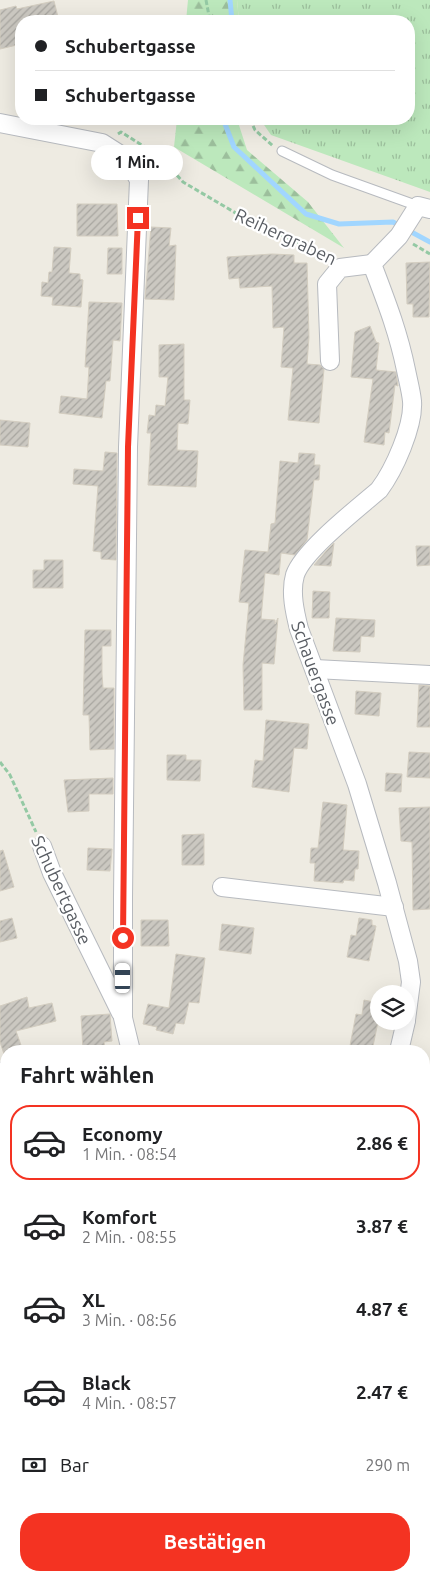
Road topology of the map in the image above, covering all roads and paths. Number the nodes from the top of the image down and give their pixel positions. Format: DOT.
graph roads {
  1 [pos="206,0"];
  2 [pos="209,15"];
  3 [pos="0,124"];
  4 [pos="253,125"];
  5 [pos="102,143"];
  6 [pos="282,151"];
  7 [pos="420,211"];
  8 [pos="372,264"];
  9 [pos="347,266"];
  10 [pos="330,361"];
  11 [pos="315,669"];
  12 [pos="430,675"];
  13 [pos="0,762"];
  14 [pos="42,846"];
  15 [pos="222,887"];
  16 [pos="394,907"];
  17 [pos="411,985"];
  18 [pos="124,1018"];
  19 [pos="404,1030"];
  20 [pos="130,1045"];
  21 [pos="400,1045"];
  1 -- 2 [label="path"];
  3 -- 5 [label="street"];
  4 -- 6 [label="path"];
  5 -- 9 [label="path, Reihergraben"];
  5 -- 18 [label="street, Schubertgasse"];
  6 -- 7 [label="lane"];
  7 -- 8 [label="street"];
  8 -- 9 [label="street"];
  8 -- 11 [label="street, Schauergasse"];
  9 -- 10 [label="street"];
  11 -- 12 [label="street"];
  11 -- 16 [label="street, Schauergasse"];
  13 -- 14 [label="path, Schubertgasse"];
  14 -- 18 [label="street, Schubertgasse"];
  15 -- 16 [label="street"];
  16 -- 17 [label="street, Schauergasse"];
  18 -- 20 [label="street, Schubertgasse"];
  19 -- 21 [label="street, Schauergasse"];
}
